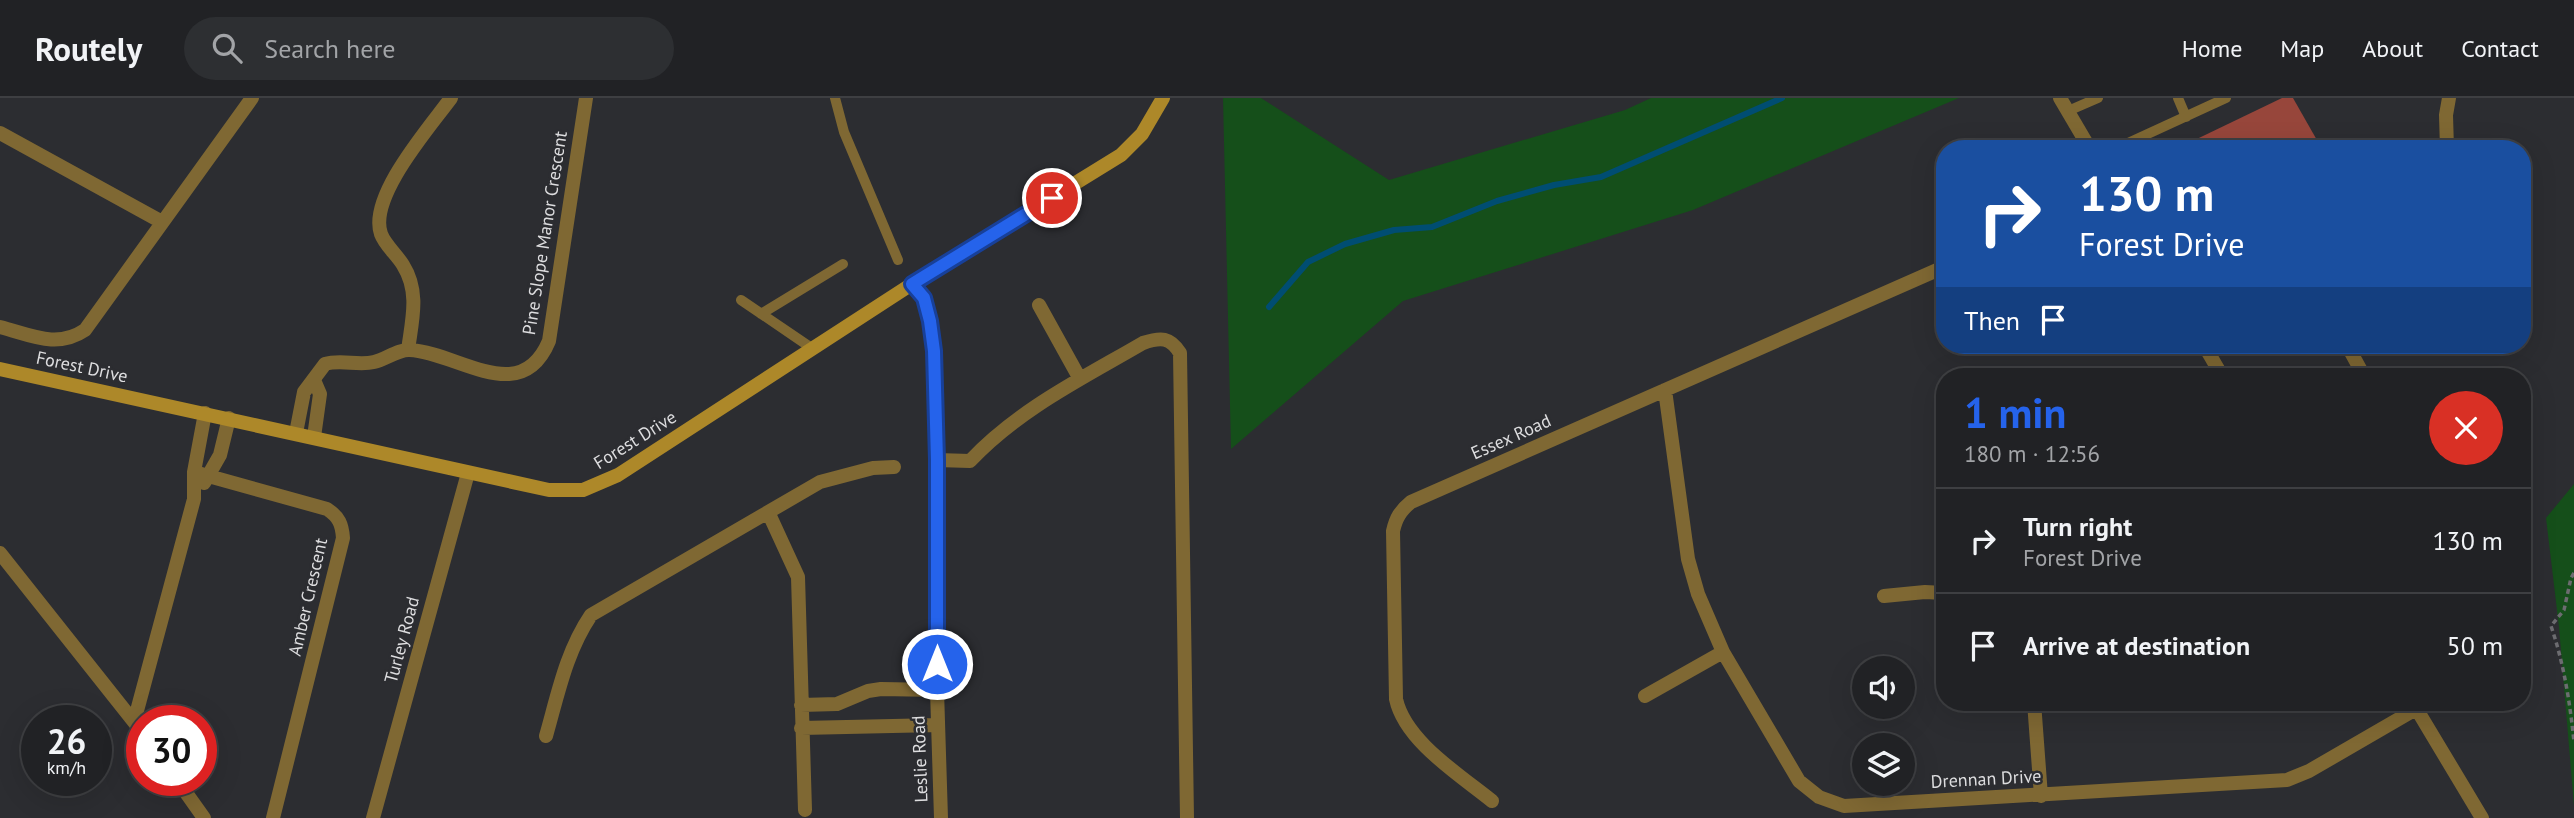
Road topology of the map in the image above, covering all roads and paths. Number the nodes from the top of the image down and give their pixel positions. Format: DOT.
graph roads {
  1 [pos="252,98"];
  2 [pos="451,98"];
  3 [pos="586,98"];
  4 [pos="835,98"];
  5 [pos="2098,98"];
  6 [pos="2178,98"];
  7 [pos="2226,98"];
  8 [pos="2449,98"];
  9 [pos="1160,101"];
  10 [pos="2064,105"];
  11 [pos="2186,117"];
  12 [pos="0,133"];
  13 [pos="2085,140"];
  14 [pos="2135,140"];
  15 [pos="2447,140"];
  16 [pos="162,222"];
  17 [pos="898,260"];
  18 [pos="843,264"];
  19 [pos="1936,271"];
  20 [pos="912,284"];
  21 [pos="741,300"];
  22 [pos="1039,305"];
  23 [pos="761,314"];
  24 [pos="0,327"];
  25 [pos="408,349"];
  26 [pos="813,349"];
  27 [pos="0,369"];
  28 [pos="1080,379"];
  29 [pos="314,380"];
  30 [pos="1665,390"];
  31 [pos="205,413"];
  32 [pos="229,418"];
  33 [pos="296,433"];
  34 [pos="314,437"];
  35 [pos="937,460"];
  36 [pos="894,467"];
  37 [pos="202,473"];
  38 [pos="468,473"];
  39 [pos="769,514"];
  40 [pos="0,553"];
  41 [pos="2574,573"];
  42 [pos="1936,593"];
  43 [pos="1884,596"];
  44 [pos="1723,652"];
  45 [pos="937,690"];
  46 [pos="1645,696"];
  47 [pos="143,705"];
  48 [pos="801,705"];
  49 [pos="2035,711"];
  50 [pos="2406,711"];
  51 [pos="2417,711"];
  52 [pos="126,712"];
  53 [pos="938,725"];
  54 [pos="802,727"];
  55 [pos="546,736"];
  56 [pos="2574,743"];
  57 [pos="188,796"];
  58 [pos="2041,796"];
  59 [pos="1493,802"];
  60 [pos="805,810"];
  61 [pos="204,818"];
  62 [pos="273,818"];
  63 [pos="373,818"];
  64 [pos="941,818"];
  65 [pos="1187,818"];
  66 [pos="2482,818"];
  1 -- 16 [label="street"];
  2 -- 25 [label="street"];
  3 -- 25 [label="street, Pine Slope Manor Crescent"];
  4 -- 17 [label="lane"];
  5 -- 10 [label="lane"];
  6 -- 11 [label="lane"];
  7 -- 11 [label="lane"];
  8 -- 15 [label="street"];
  9 -- 20 [label="street, Forest Drive"];
  10 -- 13 [label="street"];
  11 -- 14 [label="lane"];
  12 -- 16 [label="street"];
  16 -- 24 [label="street"];
  18 -- 23 [label="lane"];
  19 -- 30 [label="street, Essex Road"];
  20 -- 26 [label="street, Forest Drive"];
  20 -- 35 [label="street, Leslie Road"];
  21 -- 23 [label="lane"];
  22 -- 28 [label="street"];
  23 -- 26 [label="lane"];
  25 -- 29 [label="street"];
  26 -- 38 [label="street, Forest Drive"];
  27 -- 31 [label="street, Forest Drive"];
  28 -- 35 [label="street"];
  28 -- 65 [label="street"];
  29 -- 33 [label="street"];
  29 -- 34 [label="street"];
  30 -- 44 [label="street, Drennan Drive"];
  30 -- 59 [label="street, Essex Road"];
  31 -- 32 [label="street, Forest Drive"];
  31 -- 37 [label="street"];
  32 -- 33 [label="street, Forest Drive"];
  32 -- 37 [label="street"];
  33 -- 34 [label="street, Forest Drive"];
  34 -- 38 [label="street, Forest Drive"];
  35 -- 45 [label="street, Leslie Road"];
  36 -- 39 [label="street"];
  37 -- 47 [label="street"];
  37 -- 62 [label="street, Amber Crescent"];
  38 -- 63 [label="street, Turley Road"];
  39 -- 48 [label="street"];
  39 -- 55 [label="street"];
  40 -- 52 [label="street"];
  41 -- 56 [label="path"];
  42 -- 43 [label="street"];
  44 -- 46 [label="street"];
  44 -- 58 [label="street, Drennan Drive"];
  45 -- 48 [label="street"];
  45 -- 53 [label="street, Leslie Road"];
  48 -- 54 [label="street"];
  49 -- 58 [label="street"];
  50 -- 58 [label="street, Drennan Drive"];
  51 -- 66 [label="street"];
  53 -- 54 [label="street"];
  53 -- 64 [label="street, Leslie Road"];
  54 -- 60 [label="street"];
  57 -- 61 [label="street"];
}
